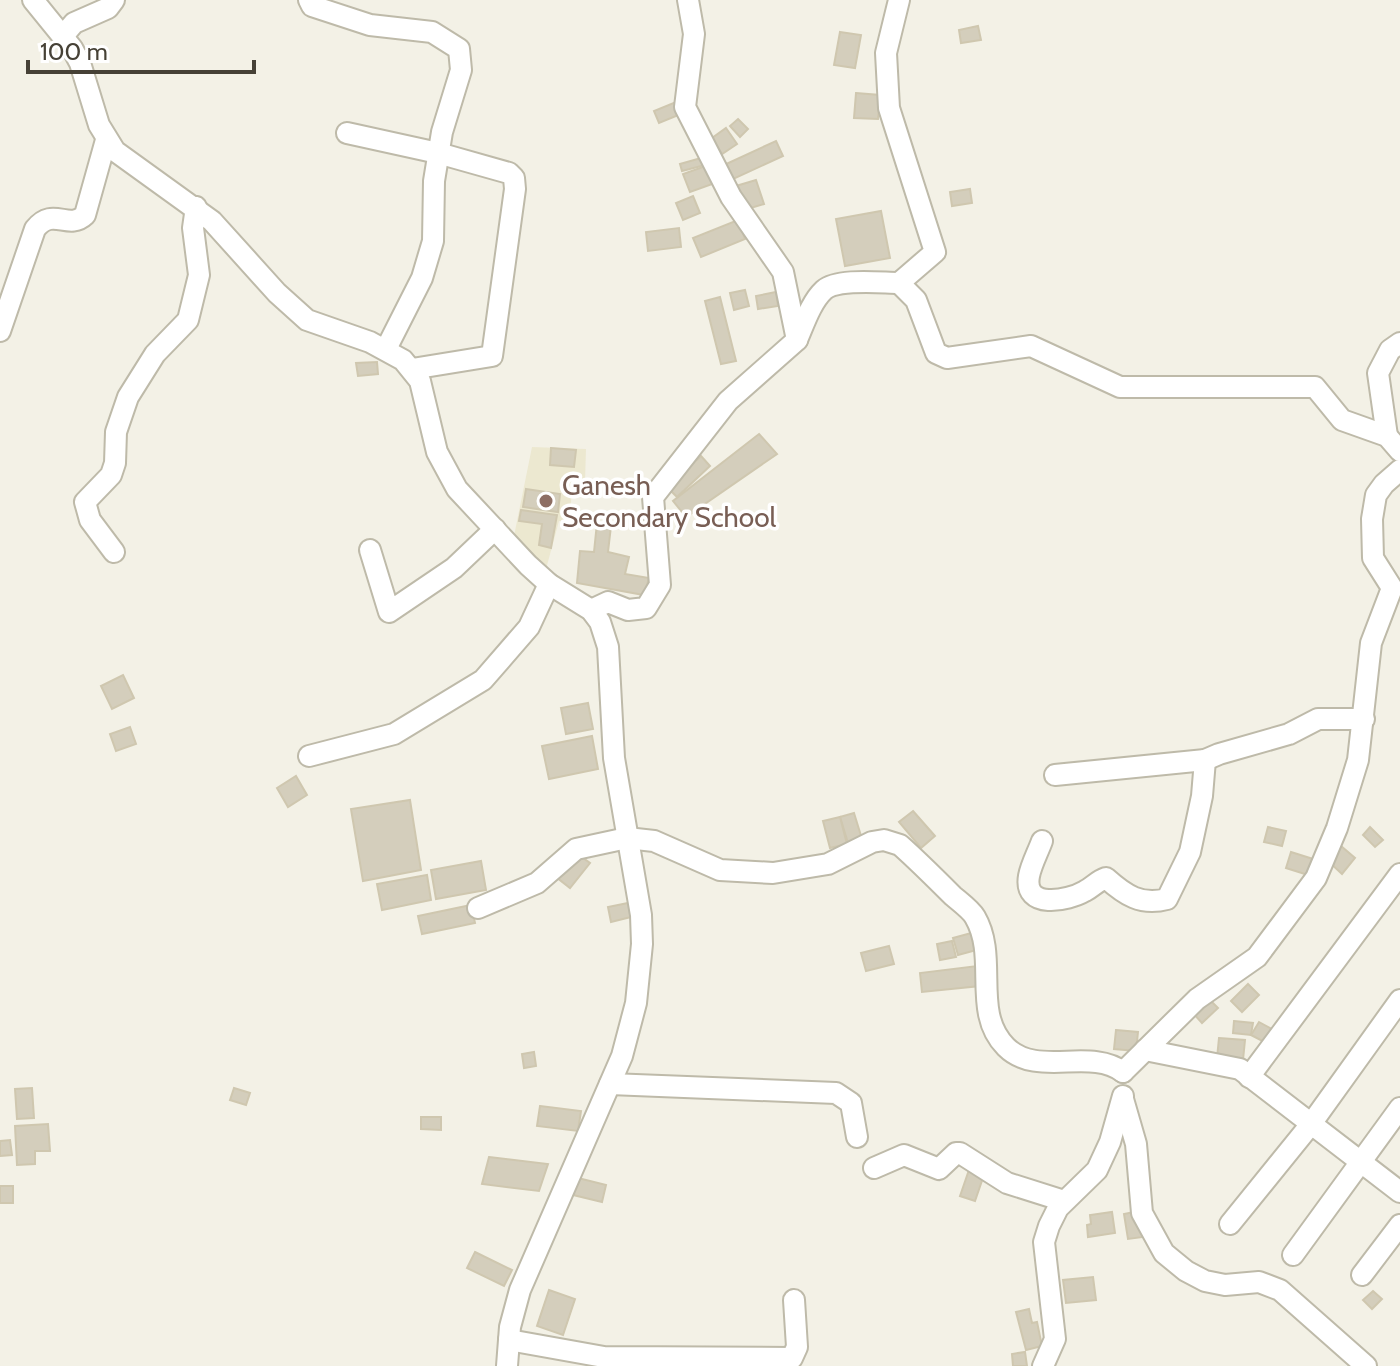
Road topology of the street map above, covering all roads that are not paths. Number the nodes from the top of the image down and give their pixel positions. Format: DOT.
graph roads {
  1 [pos="33,0"];
  2 [pos="114,0"];
  3 [pos="309,0"];
  4 [pos="688,0"];
  5 [pos="899,0"];
  6 [pos="63,36"];
  7 [pos="347,133"];
  8 [pos="106,140"];
  9 [pos="438,153"];
  10 [pos="196,207"];
  11 [pos="899,283"];
  12 [pos="0,331"];
  13 [pos="797,340"];
  14 [pos="1400,343"];
  15 [pos="386,349"];
  16 [pos="412,369"];
  17 [pos="1394,444"];
  18 [pos="1400,470"];
  19 [pos="495,529"];
  20 [pos="370,550"];
  21 [pos="114,552"];
  22 [pos="549,584"];
  23 [pos="591,610"];
  24 [pos="1364,719"];
  25 [pos="309,756"];
  26 [pos="1205,760"];
  27 [pos="1055,775"];
  28 [pos="627,838"];
  29 [pos="1042,841"];
  30 [pos="1400,874"];
  31 [pos="478,908"];
  32 [pos="1400,1000"];
  33 [pos="1145,1050"];
  34 [pos="1123,1072"];
  35 [pos="1249,1077"];
  36 [pos="610,1084"];
  37 [pos="1123,1099"];
  38 [pos="1400,1108"];
  39 [pos="1311,1124"];
  40 [pos="857,1137"];
  41 [pos="1360,1161"];
  42 [pos="874,1168"];
  43 [pos="1400,1192"];
  44 [pos="1064,1201"];
  45 [pos="1230,1224"];
  46 [pos="1400,1225"];
  47 [pos="1293,1255"];
  48 [pos="1362,1275"];
  49 [pos="794,1300"];
  50 [pos="509,1340"];
  51 [pos="1353,1362"];
  52 [pos="507,1366"];
  53 [pos="1043,1366"];
  1 -- 6 [label="street"];
  2 -- 6 [label="street"];
  3 -- 9 [label="street"];
  4 -- 13 [label="street"];
  5 -- 11 [label="street"];
  6 -- 8 [label="street"];
  7 -- 9 [label="street"];
  8 -- 10 [label="street"];
  8 -- 12 [label="street"];
  9 -- 15 [label="street"];
  9 -- 16 [label="street"];
  10 -- 15 [label="street"];
  10 -- 21 [label="street"];
  11 -- 13 [label="street"];
  11 -- 17 [label="street"];
  13 -- 23 [label="street"];
  14 -- 17 [label="street"];
  15 -- 16 [label="street"];
  16 -- 19 [label="street"];
  18 -- 24 [label="street"];
  19 -- 20 [label="street"];
  19 -- 22 [label="street"];
  22 -- 23 [label="street"];
  22 -- 25 [label="street"];
  23 -- 28 [label="street"];
  24 -- 26 [label="street"];
  24 -- 33 [label="street"];
  26 -- 27 [label="street"];
  26 -- 29 [label="street"];
  28 -- 31 [label="street"];
  28 -- 34 [label="street"];
  28 -- 36 [label="street"];
  30 -- 35 [label="street"];
  32 -- 39 [label="street"];
  33 -- 34 [label="street"];
  33 -- 35 [label="street"];
  34 -- 37 [label="street"];
  35 -- 39 [label="street"];
  36 -- 40 [label="street"];
  36 -- 50 [label="street"];
  37 -- 44 [label="street"];
  37 -- 51 [label="street"];
  38 -- 41 [label="street"];
  39 -- 41 [label="street"];
  39 -- 45 [label="street"];
  41 -- 43 [label="street"];
  41 -- 47 [label="street"];
  42 -- 44 [label="street"];
  44 -- 53 [label="street"];
  46 -- 48 [label="street"];
  49 -- 50 [label="street"];
  50 -- 52 [label="street"];
}
